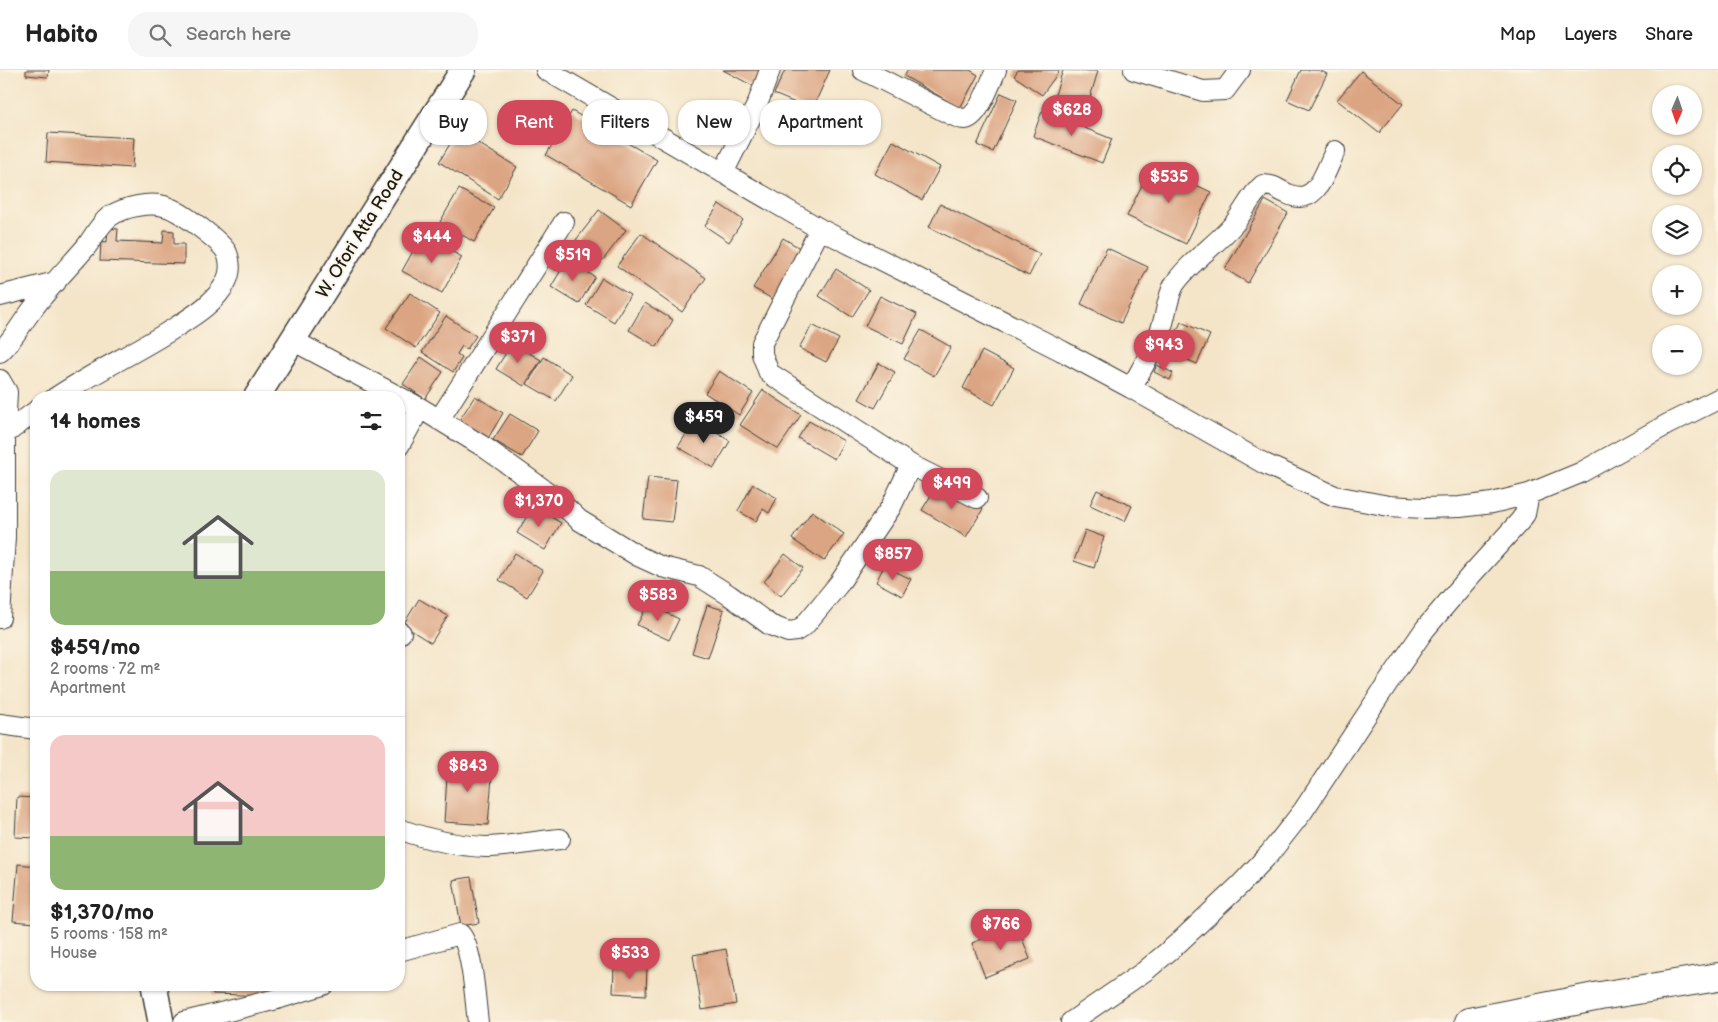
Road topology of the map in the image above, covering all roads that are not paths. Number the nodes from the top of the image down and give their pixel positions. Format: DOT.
graph roads {
  1 [pos="463,70"];
  2 [pos="546,70"];
  3 [pos="770,70"];
  4 [pos="863,70"];
  5 [pos="996,70"];
  6 [pos="1134,70"];
  7 [pos="1240,70"];
  8 [pos="1335,151"];
  9 [pos="723,173"];
  10 [pos="564,222"];
  11 [pos="820,229"];
  12 [pos="56,282"];
  13 [pos="0,296"];
  14 [pos="292,340"];
  15 [pos="0,352"];
  16 [pos="0,380"];
  17 [pos="1131,388"];
  18 [pos="66,391"];
  19 [pos="260,391"];
  20 [pos="388,391"];
  21 [pos="1718,399"];
  22 [pos="405,400"];
  23 [pos="420,408"];
  24 [pos="30,415"];
  25 [pos="439,420"];
  26 [pos="5,434"];
  27 [pos="405,435"];
  28 [pos="911,465"];
  29 [pos="1529,494"];
  30 [pos="977,498"];
  31 [pos="2,541"];
  32 [pos="0,618"];
  33 [pos="0,724"];
  34 [pos="30,728"];
  35 [pos="405,831"];
  36 [pos="560,839"];
  37 [pos="405,949"];
  38 [pos="1718,977"];
  39 [pos="155,991"];
  40 [pos="304,991"];
  41 [pos="161,1022"];
  42 [pos="184,1022"];
  43 [pos="478,1022"];
  44 [pos="1071,1022"];
  45 [pos="1469,1022"];
  1 -- 14 [label="main road, W. Ofori Atta Road"];
  2 -- 9 [label="street"];
  3 -- 9 [label="street"];
  4 -- 5 [label="street"];
  6 -- 7 [label="street"];
  8 -- 17 [label="street"];
  9 -- 11 [label="street"];
  10 -- 25 [label="street"];
  11 -- 17 [label="street"];
  11 -- 28 [label="street"];
  12 -- 13 [label="street"];
  12 -- 15 [label="street"];
  12 -- 18 [label="street"];
  14 -- 19 [label="main road, W. Ofori Atta Road"];
  14 -- 20 [label="street"];
  16 -- 26 [label="street"];
  17 -- 29 [label="street"];
  21 -- 29 [label="street"];
  22 -- 23 [label="street"];
  23 -- 25 [label="street"];
  23 -- 27 [label="street"];
  24 -- 26 [label="street"];
  25 -- 28 [label="street"];
  26 -- 31 [label="street"];
  28 -- 30 [label="street"];
  29 -- 44 [label="street"];
  31 -- 32 [label="street"];
  33 -- 34 [label="street"];
  35 -- 36 [label="street"];
  37 -- 43 [label="street"];
  38 -- 45 [label="highway"];
  39 -- 41 [label="main road"];
  40 -- 42 [label="street"];
}
